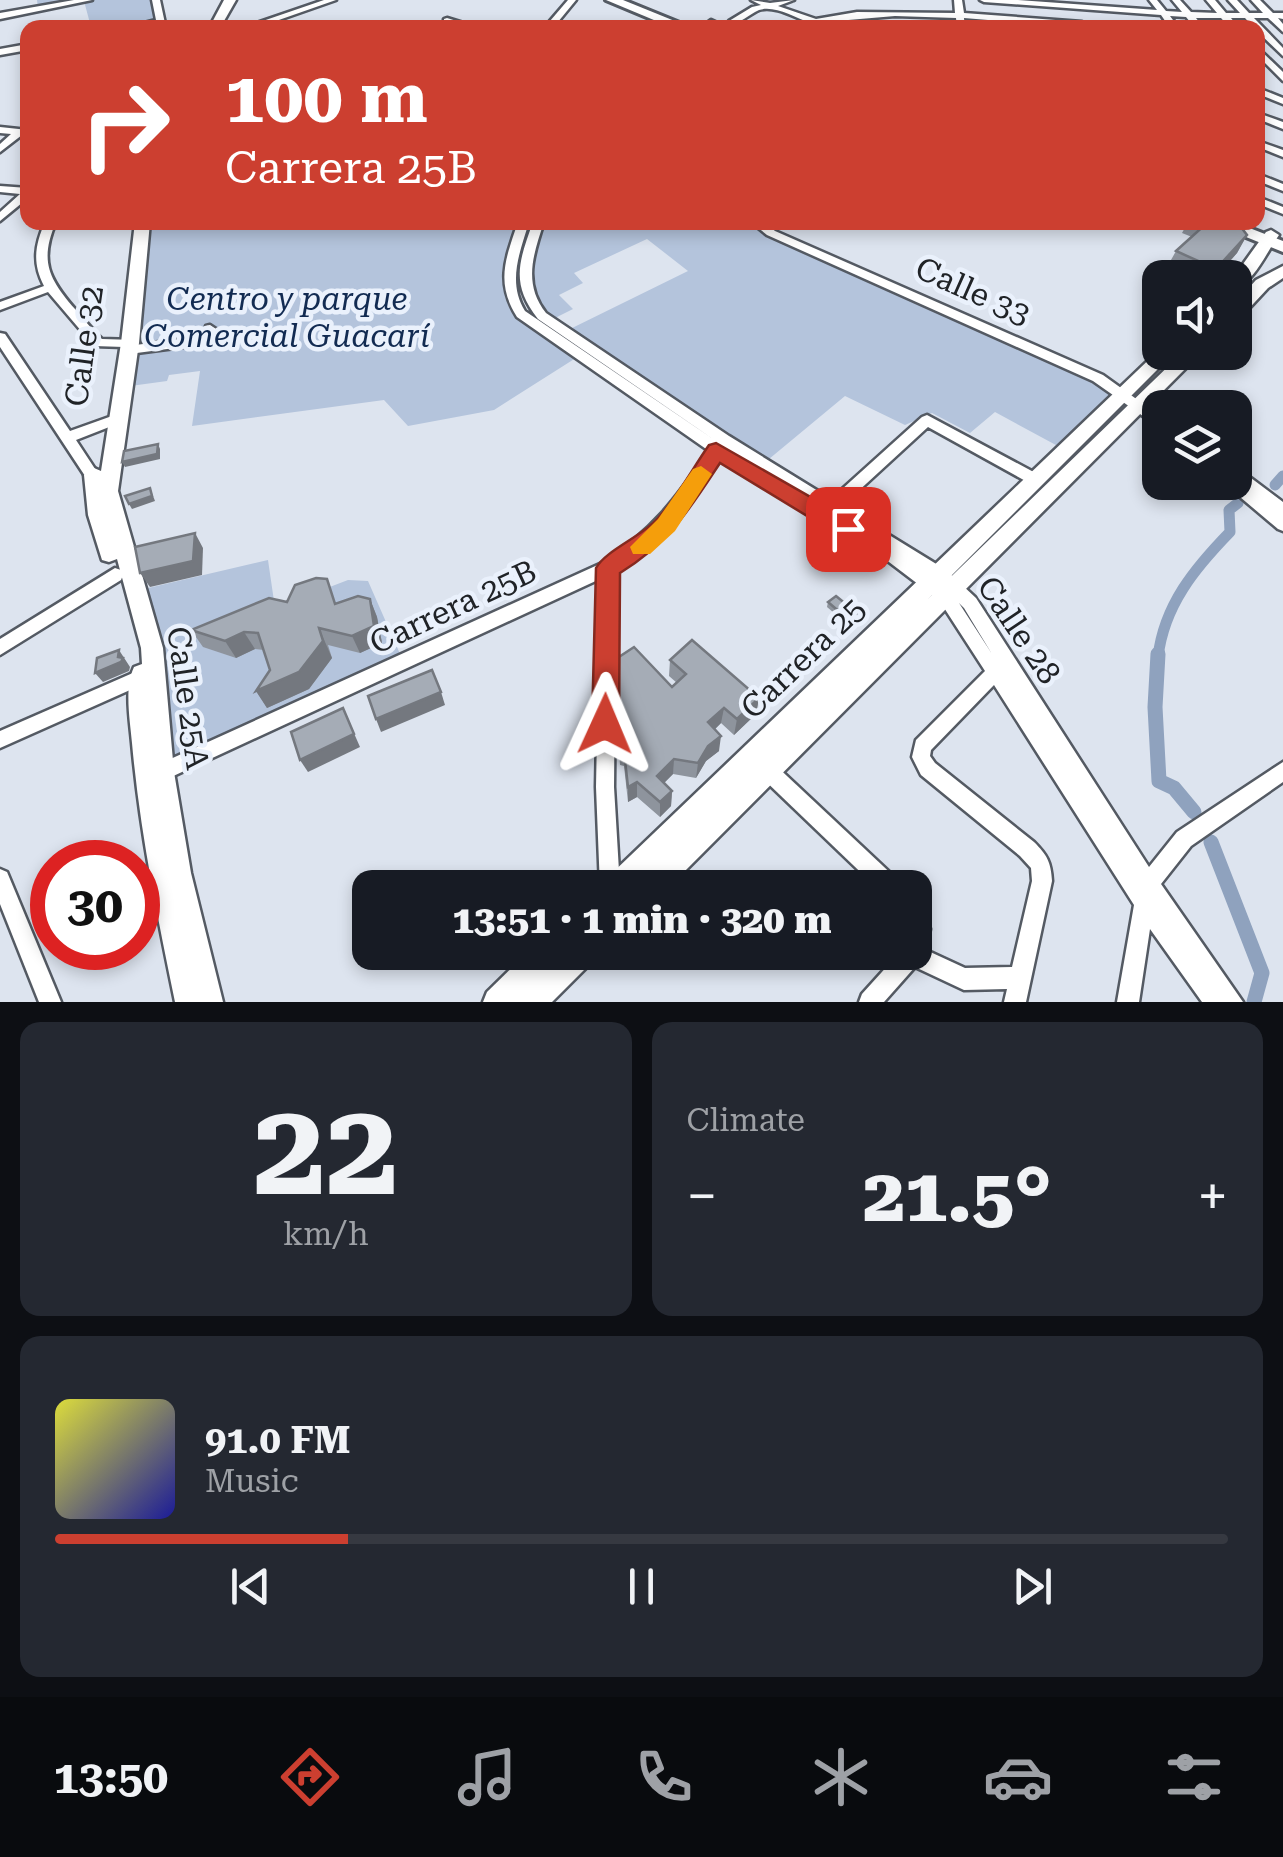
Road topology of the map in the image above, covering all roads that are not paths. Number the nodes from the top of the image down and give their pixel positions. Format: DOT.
graph roads {
  1 [pos="88,0"];
  2 [pos="293,0"];
  3 [pos="332,0"];
  4 [pos="572,0"];
  5 [pos="612,0"];
  6 [pos="626,0"];
  7 [pos="755,0"];
  8 [pos="790,0"];
  9 [pos="984,0"];
  10 [pos="1130,0"];
  11 [pos="1153,0"];
  12 [pos="1176,0"];
  13 [pos="1210,0"];
  14 [pos="1232,0"];
  15 [pos="1255,0"];
  16 [pos="1015,1"];
  17 [pos="1076,3"];
  18 [pos="38,4"];
  19 [pos="767,4"];
  20 [pos="307,9"];
  21 [pos="1140,11"];
  22 [pos="854,14"];
  23 [pos="1164,14"];
  24 [pos="795,15"];
  25 [pos="0,16"];
  26 [pos="1189,16"];
  27 [pos="1224,16"];
  28 [pos="1270,16"];
  29 [pos="1283,16"];
  30 [pos="1247,17"];
  31 [pos="263,20"];
  32 [pos="555,20"];
  33 [pos="665,20"];
  34 [pos="691,20"];
  35 [pos="738,20"];
  36 [pos="810,20"];
  37 [pos="934,20"];
  38 [pos="1146,20"];
  39 [pos="1168,20"];
  40 [pos="1193,20"];
  41 [pos="1228,20"];
  42 [pos="1250,20"];
  43 [pos="1283,29"];
  44 [pos="1265,57"];
  45 [pos="1283,78"];
  46 [pos="20,199"];
  47 [pos="0,218"];
  48 [pos="48,230"];
  49 [pos="132,230"];
  50 [pos="142,230"];
  51 [pos="522,230"];
  52 [pos="537,230"];
  53 [pos="767,230"];
  54 [pos="787,230"];
  55 [pos="1245,230"];
  56 [pos="1272,243"];
  57 [pos="1283,261"];
  58 [pos="859,266"];
  59 [pos="1252,267"];
  60 [pos="1283,271"];
  61 [pos="49,288"];
  62 [pos="1252,294"];
  63 [pos="0,306"];
  64 [pos="210,328"];
  65 [pos="0,337"];
  66 [pos="125,346"];
  67 [pos="1157,370"];
  68 [pos="1173,370"];
  69 [pos="1140,399"];
  70 [pos="110,420"];
  71 [pos="67,438"];
  72 [pos="720,445"];
  73 [pos="94,478"];
  74 [pos="1036,480"];
  75 [pos="1252,485"];
  76 [pos="1252,499"];
  77 [pos="832,506"];
  78 [pos="1283,510"];
  79 [pos="1283,525"];
  80 [pos="608,568"];
  81 [pos="115,575"];
  82 [pos="942,585"];
  83 [pos="0,648"];
  84 [pos="996,671"];
  85 [pos="143,686"];
  86 [pos="0,740"];
  87 [pos="760,763"];
  88 [pos="1283,771"];
  89 [pos="162,772"];
  90 [pos="612,870"];
  91 [pos="634,870"];
  92 [pos="664,870"];
  93 [pos="873,870"];
  94 [pos="0,879"];
  95 [pos="1145,892"];
  96 [pos="932,962"];
  97 [pos="530,970"];
  98 [pos="564,970"];
  99 [pos="898,970"];
  100 [pos="1020,978"];
  101 [pos="50,1002"];
  102 [pos="189,1002"];
  103 [pos="209,1002"];
  104 [pos="497,1002"];
  105 [pos="532,1002"];
  106 [pos="870,1002"];
  107 [pos="1015,1002"];
  108 [pos="1128,1002"];
  109 [pos="1215,1002"];
  110 [pos="1232,1002"];
  1 -- 18 [label="street"];
  2 -- 20 [label="street"];
  3 -- 20 [label="street"];
  4 -- 32 [label="street"];
  5 -- 33 [label="highway"];
  6 -- 34 [label="highway"];
  7 -- 19 [label="street"];
  8 -- 19 [label="street"];
  9 -- 16 [label="street"];
  10 -- 21 [label="street"];
  11 -- 23 [label="street"];
  12 -- 26 [label="street"];
  13 -- 27 [label="street"];
  14 -- 30 [label="street"];
  15 -- 28 [label="street"];
  16 -- 17 [label="street"];
  17 -- 21 [label="street"];
  18 -- 25 [label="street"];
  19 -- 24 [label="street"];
  19 -- 35 [label="street"];
  20 -- 31 [label="street"];
  21 -- 23 [label="street"];
  21 -- 38 [label="street"];
  22 -- 24 [label="street"];
  22 -- 36 [label="street"];
  22 -- 37 [label="street"];
  23 -- 26 [label="street"];
  23 -- 39 [label="street"];
  24 -- 36 [label="street"];
  26 -- 27 [label="street"];
  26 -- 40 [label="street"];
  27 -- 30 [label="street"];
  27 -- 41 [label="street"];
  28 -- 29 [label="street"];
  28 -- 30 [label="street"];
  28 -- 43 [label="street"];
  30 -- 42 [label="street"];
  44 -- 45 [label="street"];
  46 -- 47 [label="street"];
  48 -- 61 [label="street"];
  49 -- 66 [label="main road, Calle 32"];
  50 -- 66 [label="main road, Calle 32"];
  51 -- 72 [label="street, Calle 28"];
  52 -- 72 [label="street, Calle 28"];
  53 -- 58 [label="street, Calle 33"];
  54 -- 58 [label="street, Calle 33"];
  55 -- 56 [label="highway"];
  56 -- 57 [label="main road"];
  56 -- 59 [label="main road"];
  58 -- 69 [label="street, Calle 33"];
  60 -- 62 [label="main road"];
  61 -- 63 [label="street"];
  61 -- 66 [label="street"];
  64 -- 66 [label="street"];
  65 -- 71 [label="street"];
  66 -- 70 [label="main road, Calle 32"];
  67 -- 69 [label="main road, Carrera 25"];
  68 -- 69 [label="main road, Carrera 25"];
  69 -- 74 [label="main road, Carrera 25"];
  69 -- 82 [label="main road, Carrera 25"];
  70 -- 71 [label="street"];
  70 -- 73 [label="main road, Calle 32"];
  70 -- 89 [label="main road, Calle 25A"];
  71 -- 73 [label="street"];
  72 -- 77 [label="street, Calle 28"];
  72 -- 80 [label="street, Carrera 25B"];
  72 -- 82 [label="street, Calle 28"];
  73 -- 81 [label="main road, Calle 25A"];
  74 -- 77 [label="street"];
  74 -- 82 [label="main road, Carrera 25"];
  75 -- 78 [label="street"];
  76 -- 79 [label="street"];
  77 -- 82 [label="street, Calle 28"];
  80 -- 89 [label="street, Carrera 25B"];
  80 -- 90 [label="street"];
  81 -- 83 [label="street"];
  81 -- 85 [label="main road, Calle 25A"];
  82 -- 84 [label="street, Calle 28"];
  82 -- 87 [label="main road, Carrera 25"];
  82 -- 95 [label="street, Calle 28"];
  84 -- 95 [label="street, Calle 28"];
  84 -- 100 [label="street"];
  85 -- 86 [label="street"];
  85 -- 89 [label="main road"];
  85 -- 102 [label="main road, Calle 25A"];
  87 -- 91 [label="main road, Carrera 25"];
  87 -- 92 [label="main road, Carrera 25"];
  87 -- 93 [label="street"];
  88 -- 95 [label="street"];
  89 -- 103 [label="main road, Calle 25A"];
  94 -- 101 [label="street"];
  95 -- 108 [label="street"];
  95 -- 109 [label="street, Calle 28"];
  95 -- 110 [label="street, Calle 28"];
  96 -- 100 [label="street"];
  97 -- 104 [label="main road"];
  98 -- 105 [label="main road"];
  99 -- 106 [label="street"];
  100 -- 107 [label="street"];
}
